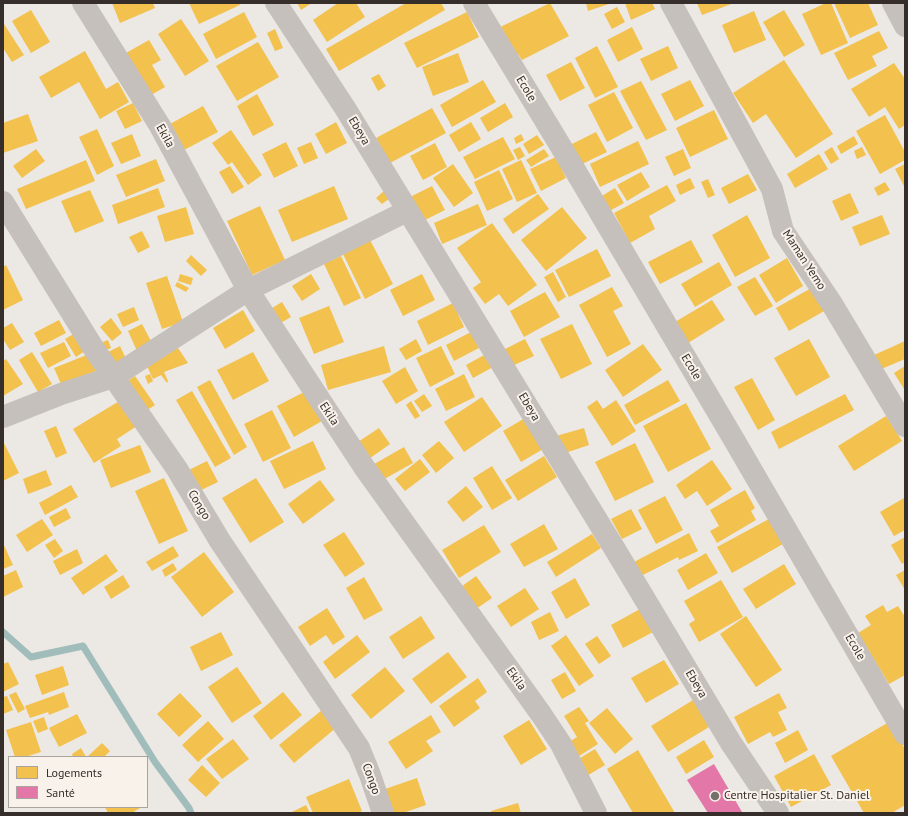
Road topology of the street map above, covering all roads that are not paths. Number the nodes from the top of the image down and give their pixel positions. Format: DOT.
graph roads {
  1 [pos="83,3"];
  2 [pos="276,3"];
  3 [pos="474,3"];
  4 [pos="671,3"];
  5 [pos="892,3"];
  6 [pos="905,26"];
  7 [pos="3,202"];
  8 [pos="407,211"];
  9 [pos="248,290"];
  10 [pos="114,377"];
  11 [pos="3,417"];
  12 [pos="905,426"];
  13 [pos="905,734"];
  14 [pos="383,813"];
  15 [pos="596,813"];
  16 [pos="778,813"];
  1 -- 9 [label="street, Ekila"];
  2 -- 8 [label="street, Ebeya"];
  3 -- 13 [label="street, Ecole"];
  4 -- 12 [label="street, Maman Yemo"];
  5 -- 6 [label="street"];
  7 -- 10 [label="street, Congo"];
  8 -- 9 [label="street"];
  8 -- 16 [label="street, Ebeya"];
  9 -- 10 [label="street"];
  9 -- 15 [label="street, Ekila"];
  10 -- 11 [label="street"];
  10 -- 14 [label="street, Congo"];
}
